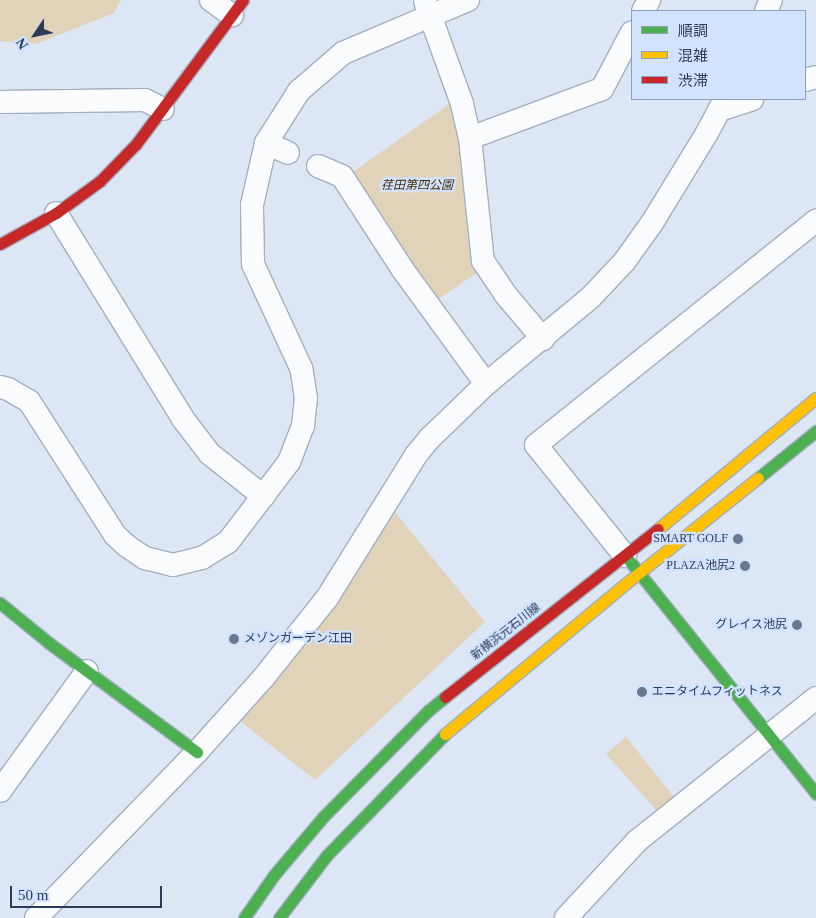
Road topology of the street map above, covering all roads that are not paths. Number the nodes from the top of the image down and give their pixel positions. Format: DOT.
graph roads {
  1 [pos="211,0"];
  2 [pos="468,0"];
  3 [pos="238,7"];
  4 [pos="427,7"];
  5 [pos="631,34"];
  6 [pos="746,100"];
  7 [pos="0,102"];
  8 [pos="722,104"];
  9 [pos="163,109"];
  10 [pos="470,138"];
  11 [pos="266,144"];
  12 [pos="288,153"];
  13 [pos="318,166"];
  14 [pos="56,213"];
  15 [pos="814,227"];
  16 [pos="0,244"];
  17 [pos="543,339"];
  18 [pos="486,384"];
  19 [pos="0,387"];
  20 [pos="816,398"];
  21 [pos="816,431"];
  22 [pos="264,496"];
  23 [pos="632,564"];
  24 [pos="2,609"];
  25 [pos="87,671"];
  26 [pos="816,698"];
  27 [pos="769,735"];
  28 [pos="197,752"];
  29 [pos="0,791"];
  30 [pos="816,794"];
  31 [pos="36,918"];
  32 [pos="244,918"];
  33 [pos="278,918"];
  34 [pos="566,918"];
  1 -- 3 [label="street"];
  2 -- 4 [label="street"];
  3 -- 9 [label="street"];
  4 -- 10 [label="street"];
  4 -- 11 [label="street"];
  5 -- 10 [label="street"];
  6 -- 8 [label="street"];
  7 -- 9 [label="street"];
  8 -- 17 [label="street"];
  9 -- 14 [label="street"];
  10 -- 17 [label="street"];
  11 -- 12 [label="street"];
  11 -- 22 [label="street"];
  13 -- 18 [label="street"];
  14 -- 16 [label="street"];
  14 -- 22 [label="street"];
  15 -- 23 [label="street"];
  17 -- 18 [label="street"];
  18 -- 28 [label="street"];
  19 -- 22 [label="street"];
  20 -- 23 [label="street, 新横浜元石川線"];
  21 -- 23 [label="street, 新横浜元石川線"];
  23 -- 27 [label="street"];
  23 -- 32 [label="street, 新横浜元石川線"];
  23 -- 33 [label="street, 新横浜元石川線"];
  24 -- 25 [label="street"];
  25 -- 28 [label="street"];
  25 -- 29 [label="street"];
  26 -- 27 [label="street"];
  27 -- 30 [label="street"];
  27 -- 34 [label="street"];
  28 -- 31 [label="street"];
}
